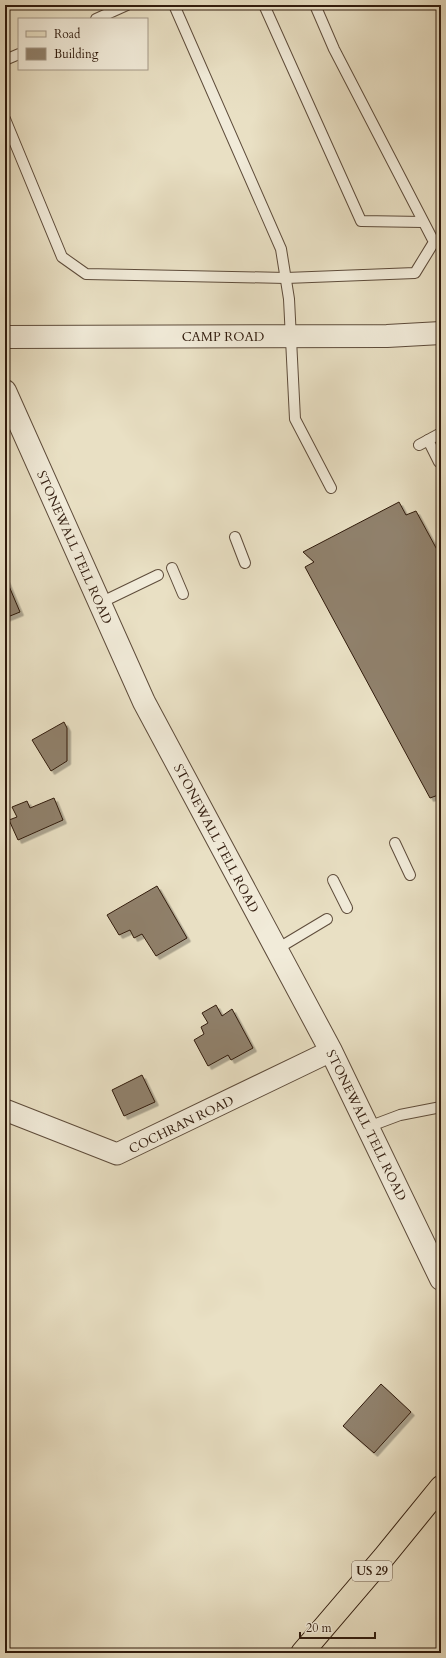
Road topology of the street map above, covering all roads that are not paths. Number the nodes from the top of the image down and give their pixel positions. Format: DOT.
graph roads {
  1 [pos="127,5"];
  2 [pos="174,5"];
  3 [pos="264,5"];
  4 [pos="315,5"];
  5 [pos="98,18"];
  6 [pos="18,54"];
  7 [pos="5,58"];
  8 [pos="5,120"];
  9 [pos="423,222"];
  10 [pos="286,278"];
  11 [pos="441,333"];
  12 [pos="292,336"];
  13 [pos="5,337"];
  14 [pos="5,391"];
  15 [pos="441,433"];
  16 [pos="439,462"];
  17 [pos="331,488"];
  18 [pos="235,536"];
  19 [pos="245,563"];
  20 [pos="172,568"];
  21 [pos="158,575"];
  22 [pos="183,594"];
  23 [pos="100,603"];
  24 [pos="395,843"];
  25 [pos="410,875"];
  26 [pos="334,880"];
  27 [pos="347,908"];
  28 [pos="327,919"];
  29 [pos="277,949"];
  30 [pos="331,1051"];
  31 [pos="441,1106"];
  32 [pos="5,1110"];
  33 [pos="368,1127"];
  34 [pos="441,1279"];
  35 [pos="441,1487"];
  36 [pos="302,1653"];
  1 -- 5 [label="lane"];
  2 -- 10 [label="lane"];
  3 -- 9 [label="lane"];
  4 -- 9 [label="lane"];
  6 -- 7 [label="lane"];
  8 -- 10 [label="lane"];
  9 -- 10 [label="lane"];
  10 -- 12 [label="lane"];
  11 -- 12 [label="street, CAMP ROAD"];
  12 -- 13 [label="street, CAMP ROAD"];
  12 -- 17 [label="lane"];
  14 -- 23 [label="street, STONEWALL TELL ROAD"];
  15 -- 16 [label="lane"];
  18 -- 19 [label="lane"];
  20 -- 22 [label="lane"];
  21 -- 23 [label="lane"];
  23 -- 29 [label="street, STONEWALL TELL ROAD"];
  24 -- 25 [label="lane"];
  26 -- 27 [label="lane"];
  28 -- 29 [label="lane"];
  29 -- 30 [label="street, STONEWALL TELL ROAD"];
  30 -- 32 [label="street, COCHRAN ROAD"];
  30 -- 33 [label="street, STONEWALL TELL ROAD"];
  31 -- 33 [label="lane"];
  33 -- 34 [label="street, STONEWALL TELL ROAD"];
  35 -- 36 [label="main road, US 29"];
}
